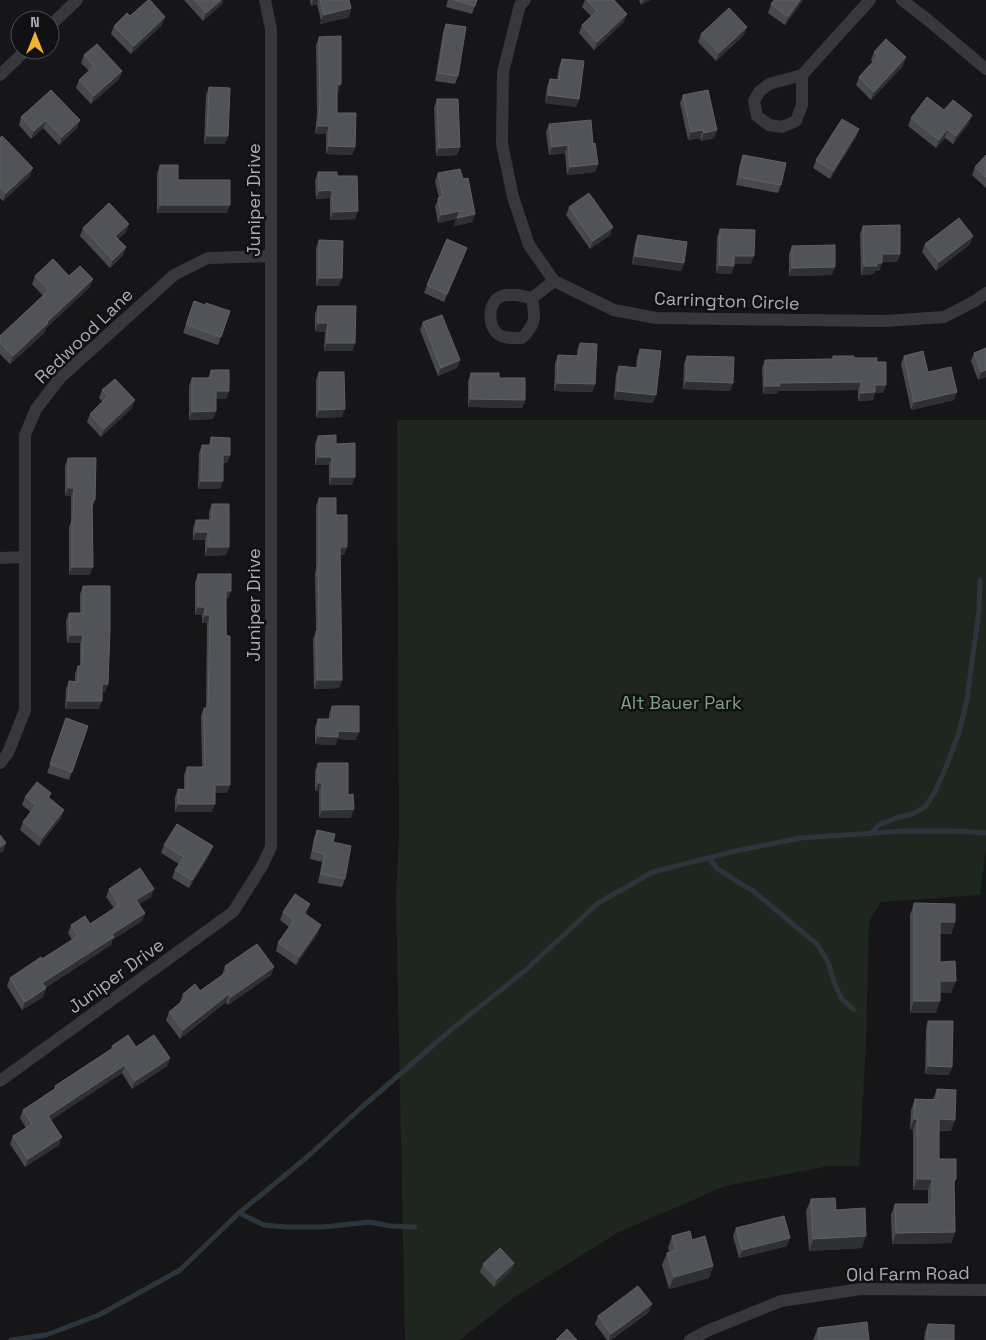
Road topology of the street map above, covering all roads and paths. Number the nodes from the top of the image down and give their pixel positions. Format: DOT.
graph roads {
  1 [pos="77,0"];
  2 [pos="265,0"];
  3 [pos="525,0"];
  4 [pos="870,0"];
  5 [pos="902,0"];
  6 [pos="60,16"];
  7 [pos="16,60"];
  8 [pos="986,69"];
  9 [pos="0,75"];
  10 [pos="802,75"];
  11 [pos="271,256"];
  12 [pos="554,281"];
  13 [pos="986,293"];
  14 [pos="532,298"];
  15 [pos="25,557"];
  16 [pos="0,558"];
  17 [pos="0,763"];
  18 [pos="0,1081"];
  19 [pos="986,1290"];
  20 [pos="690,1340"];
  1 -- 6 [label="street"];
  2 -- 11 [label="street, Juniper Drive"];
  3 -- 12 [label="street"];
  4 -- 10 [label="street"];
  5 -- 8 [label="street"];
  7 -- 9 [label="street"];
  10 -- 10 [label="street"];
  11 -- 15 [label="street, Redwood Lane"];
  11 -- 18 [label="street, Juniper Drive"];
  12 -- 13 [label="street, Carrington Circle"];
  12 -- 14 [label="street"];
  15 -- 16 [label="street"];
  15 -- 17 [label="street, Redwood Lane"];
  19 -- 20 [label="street, Old Farm Road"];
}
